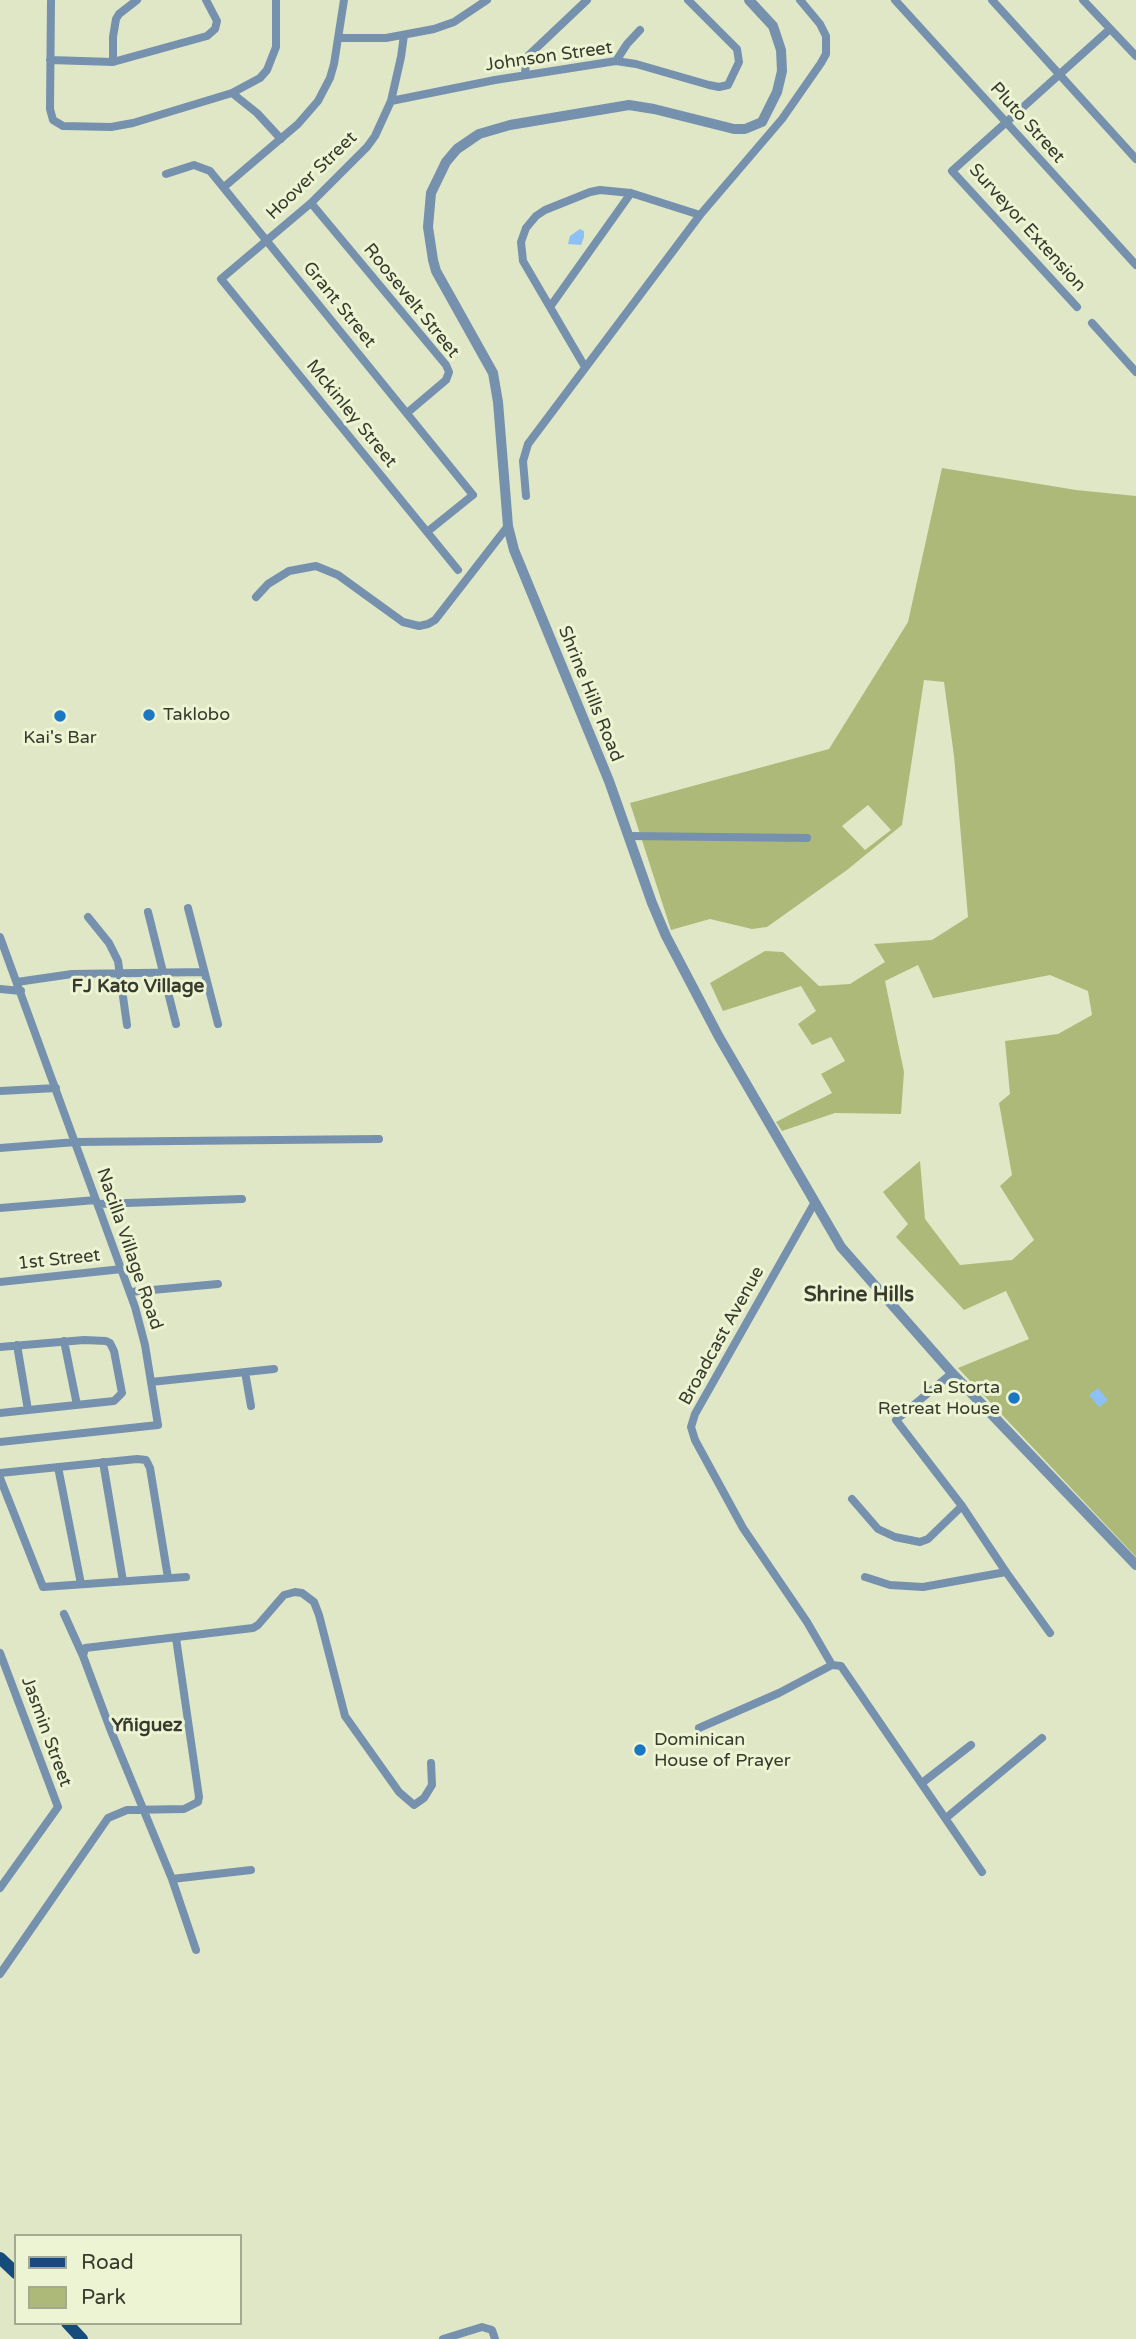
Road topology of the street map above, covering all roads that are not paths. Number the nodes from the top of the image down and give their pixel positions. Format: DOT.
graph roads {
  1 [pos="51,0"];
  2 [pos="137,0"];
  3 [pos="206,0"];
  4 [pos="276,0"];
  5 [pos="344,0"];
  6 [pos="488,0"];
  7 [pos="587,0"];
  8 [pos="688,0"];
  9 [pos="749,0"];
  10 [pos="800,0"];
  11 [pos="895,0"];
  12 [pos="992,0"];
  13 [pos="1083,0"];
  14 [pos="1110,29"];
  15 [pos="640,30"];
  16 [pos="404,35"];
  17 [pos="340,38"];
  18 [pos="1136,57"];
  19 [pos="50,60"];
  20 [pos="616,61"];
  21 [pos="113,62"];
  22 [pos="1060,74"];
  23 [pos="525,75"];
  24 [pos="232,93"];
  25 [pos="391,101"];
  26 [pos="1006,123"];
  27 [pos="281,139"];
  28 [pos="1136,159"];
  29 [pos="166,174"];
  30 [pos="224,187"];
  31 [pos="631,193"];
  32 [pos="311,203"];
  33 [pos="700,215"];
  34 [pos="266,241"];
  35 [pos="1136,265"];
  36 [pos="221,279"];
  37 [pos="550,307"];
  38 [pos="1077,307"];
  39 [pos="1091,323"];
  40 [pos="585,367"];
  41 [pos="1136,373"];
  42 [pos="407,413"];
  43 [pos="526,496"];
  44 [pos="508,526"];
  45 [pos="427,532"];
  46 [pos="457,570"];
  47 [pos="256,597"];
  48 [pos="628,836"];
  49 [pos="807,838"];
  50 [pos="188,908"];
  51 [pos="148,912"];
  52 [pos="89,916"];
  53 [pos="0,937"];
  54 [pos="163,972"];
  55 [pos="204,972"];
  56 [pos="120,973"];
  57 [pos="19,987"];
  58 [pos="0,989"];
  59 [pos="176,1024"];
  60 [pos="218,1024"];
  61 [pos="127,1025"];
  62 [pos="56,1088"];
  63 [pos="0,1091"];
  64 [pos="379,1139"];
  65 [pos="76,1142"];
  66 [pos="0,1147"];
  67 [pos="242,1199"];
  68 [pos="97,1202"];
  69 [pos="815,1202"];
  70 [pos="0,1208"];
  71 [pos="122,1269"];
  72 [pos="0,1282"];
  73 [pos="218,1284"];
  74 [pos="130,1292"];
  75 [pos="64,1341"];
  76 [pos="17,1345"];
  77 [pos="0,1347"];
  78 [pos="274,1369"];
  79 [pos="245,1372"];
  80 [pos="952,1373"];
  81 [pos="150,1382"];
  82 [pos="77,1405"];
  83 [pos="251,1406"];
  84 [pos="28,1410"];
  85 [pos="0,1413"];
  86 [pos="0,1443"];
  87 [pos="103,1462"];
  88 [pos="58,1467"];
  89 [pos="0,1475"];
  90 [pos="852,1499"];
  91 [pos="962,1506"];
  92 [pos="1136,1565"];
  93 [pos="1006,1572"];
  94 [pos="186,1577"];
  95 [pos="865,1577"];
  96 [pos="168,1578"];
  97 [pos="123,1581"];
  98 [pos="81,1584"];
  99 [pos="64,1614"];
  100 [pos="1050,1633"];
  101 [pos="176,1638"];
  102 [pos="0,1655"];
  103 [pos="83,1656"];
  104 [pos="832,1665"];
  105 [pos="699,1728"];
  106 [pos="1042,1738"];
  107 [pos="971,1745"];
  108 [pos="431,1763"];
  109 [pos="922,1783"];
  110 [pos="143,1811"];
  111 [pos="946,1818"];
  112 [pos="251,1870"];
  113 [pos="982,1872"];
  114 [pos="172,1879"];
  115 [pos="0,1888"];
  116 [pos="197,1950"];
  117 [pos="0,1974"];
  118 [pos="0,2258"];
  119 [pos="14,2271"];
  120 [pos="69,2325"];
  121 [pos="494,2335"];
  122 [pos="82,2339"];
  123 [pos="443,2339"];
  1 -- 19 [label="street"];
  2 -- 21 [label="street"];
  3 -- 21 [label="street"];
  4 -- 24 [label="street"];
  5 -- 17 [label="street"];
  6 -- 16 [label="street"];
  7 -- 23 [label="street"];
  8 -- 20 [label="street, Johnson Street"];
  9 -- 44 [label="street, Shrine Hills Road"];
  10 -- 33 [label="street"];
  11 -- 26 [label="street, Pluto Street"];
  12 -- 22 [label="street"];
  13 -- 14 [label="street"];
  14 -- 18 [label="street"];
  14 -- 22 [label="street"];
  15 -- 20 [label="street"];
  16 -- 17 [label="street"];
  16 -- 25 [label="street, Hoover Street"];
  17 -- 27 [label="street"];
  19 -- 21 [label="street"];
  19 -- 24 [label="street"];
  20 -- 23 [label="street, Johnson Street"];
  22 -- 26 [label="street"];
  22 -- 28 [label="street"];
  23 -- 25 [label="street, Johnson Street"];
  24 -- 27 [label="street"];
  25 -- 32 [label="street, Hoover Street"];
  26 -- 35 [label="street, Pluto Street"];
  26 -- 38 [label="street, Surveyor Extension"];
  27 -- 30 [label="street"];
  29 -- 30 [label="street, Grant Street"];
  30 -- 34 [label="street, Grant Street"];
  31 -- 33 [label="street"];
  31 -- 37 [label="street"];
  31 -- 37 [label="street"];
  32 -- 34 [label="street, Hoover Street"];
  32 -- 42 [label="street, Roosevelt Street"];
  33 -- 40 [label="street"];
  34 -- 36 [label="street, Hoover Street"];
  34 -- 42 [label="street, Grant Street"];
  36 -- 45 [label="street, Mckinley Street"];
  37 -- 40 [label="street"];
  39 -- 41 [label="street"];
  40 -- 43 [label="street"];
  42 -- 45 [label="street, Grant Street"];
  44 -- 47 [label="street"];
  44 -- 48 [label="street, Shrine Hills Road"];
  45 -- 46 [label="street, Mckinley Street"];
  48 -- 49 [label="street"];
  48 -- 69 [label="street, Shrine Hills Road"];
  50 -- 55 [label="street"];
  51 -- 54 [label="street"];
  52 -- 56 [label="street"];
  53 -- 57 [label="street, Nacilla Village Road"];
  54 -- 55 [label="street"];
  54 -- 56 [label="street"];
  54 -- 59 [label="street"];
  55 -- 60 [label="street"];
  56 -- 57 [label="street"];
  56 -- 61 [label="street"];
  57 -- 58 [label="street"];
  57 -- 62 [label="street, Nacilla Village Road"];
  62 -- 63 [label="street"];
  62 -- 65 [label="street, Nacilla Village Road"];
  64 -- 65 [label="street"];
  65 -- 66 [label="street"];
  65 -- 68 [label="street, Nacilla Village Road"];
  67 -- 68 [label="street"];
  68 -- 70 [label="street"];
  68 -- 71 [label="street, Nacilla Village Road"];
  69 -- 80 [label="street, Shrine Hills Road"];
  69 -- 104 [label="street, Broadcast Avenue"];
  71 -- 72 [label="street, 1st Street"];
  71 -- 74 [label="street, Nacilla Village Road"];
  73 -- 74 [label="street"];
  74 -- 81 [label="street, Nacilla Village Road"];
  75 -- 76 [label="street"];
  75 -- 82 [label="street"];
  75 -- 82 [label="street"];
  76 -- 77 [label="street"];
  76 -- 84 [label="street"];
  78 -- 79 [label="street"];
  79 -- 81 [label="street"];
  79 -- 83 [label="street"];
  80 -- 91 [label="street"];
  80 -- 92 [label="street, Shrine Hills Road"];
  81 -- 86 [label="street, Nacilla Village Road"];
  82 -- 84 [label="street"];
  84 -- 85 [label="street"];
  87 -- 88 [label="street"];
  87 -- 96 [label="street"];
  87 -- 97 [label="street"];
  88 -- 89 [label="street"];
  88 -- 98 [label="street"];
  89 -- 98 [label="street"];
  90 -- 91 [label="street"];
  91 -- 93 [label="street"];
  93 -- 95 [label="street"];
  93 -- 100 [label="street"];
  94 -- 96 [label="street"];
  96 -- 97 [label="street"];
  97 -- 98 [label="street"];
  99 -- 103 [label="street"];
  101 -- 103 [label="street"];
  101 -- 108 [label="street"];
  101 -- 110 [label="street"];
  102 -- 115 [label="street, Jasmin Street"];
  103 -- 110 [label="street"];
  104 -- 105 [label="street"];
  104 -- 109 [label="street"];
  106 -- 111 [label="street"];
  107 -- 109 [label="street"];
  109 -- 111 [label="street"];
  110 -- 114 [label="street"];
  110 -- 117 [label="street"];
  111 -- 113 [label="street"];
  112 -- 114 [label="street"];
  114 -- 116 [label="street"];
  118 -- 119 [label="main road"];
  120 -- 122 [label="main road"];
  121 -- 123 [label="street"];
}
